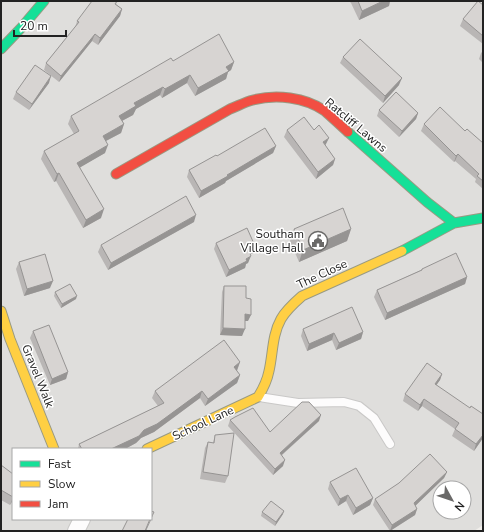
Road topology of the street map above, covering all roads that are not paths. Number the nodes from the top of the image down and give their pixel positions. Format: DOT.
graph roads {
  1 [pos="44,1"];
  2 [pos="1,49"];
  3 [pos="116,174"];
  4 [pos="483,218"];
  5 [pos="454,223"];
  6 [pos="1,311"];
  7 [pos="258,397"];
  8 [pos="390,444"];
  9 [pos="54,448"];
  10 [pos="149,448"];
  11 [pos="82,520"];
  12 [pos="76,531"];
  1 -- 2 [label="street"];
  3 -- 5 [label="street, Ratcliff Lawns"];
  4 -- 5 [label="street"];
  5 -- 7 [label="street, The Close"];
  6 -- 9 [label="street, Gravel Walk"];
  7 -- 8 [label="lane"];
  7 -- 10 [label="street, School Lane"];
  11 -- 12 [label="street"];
}
